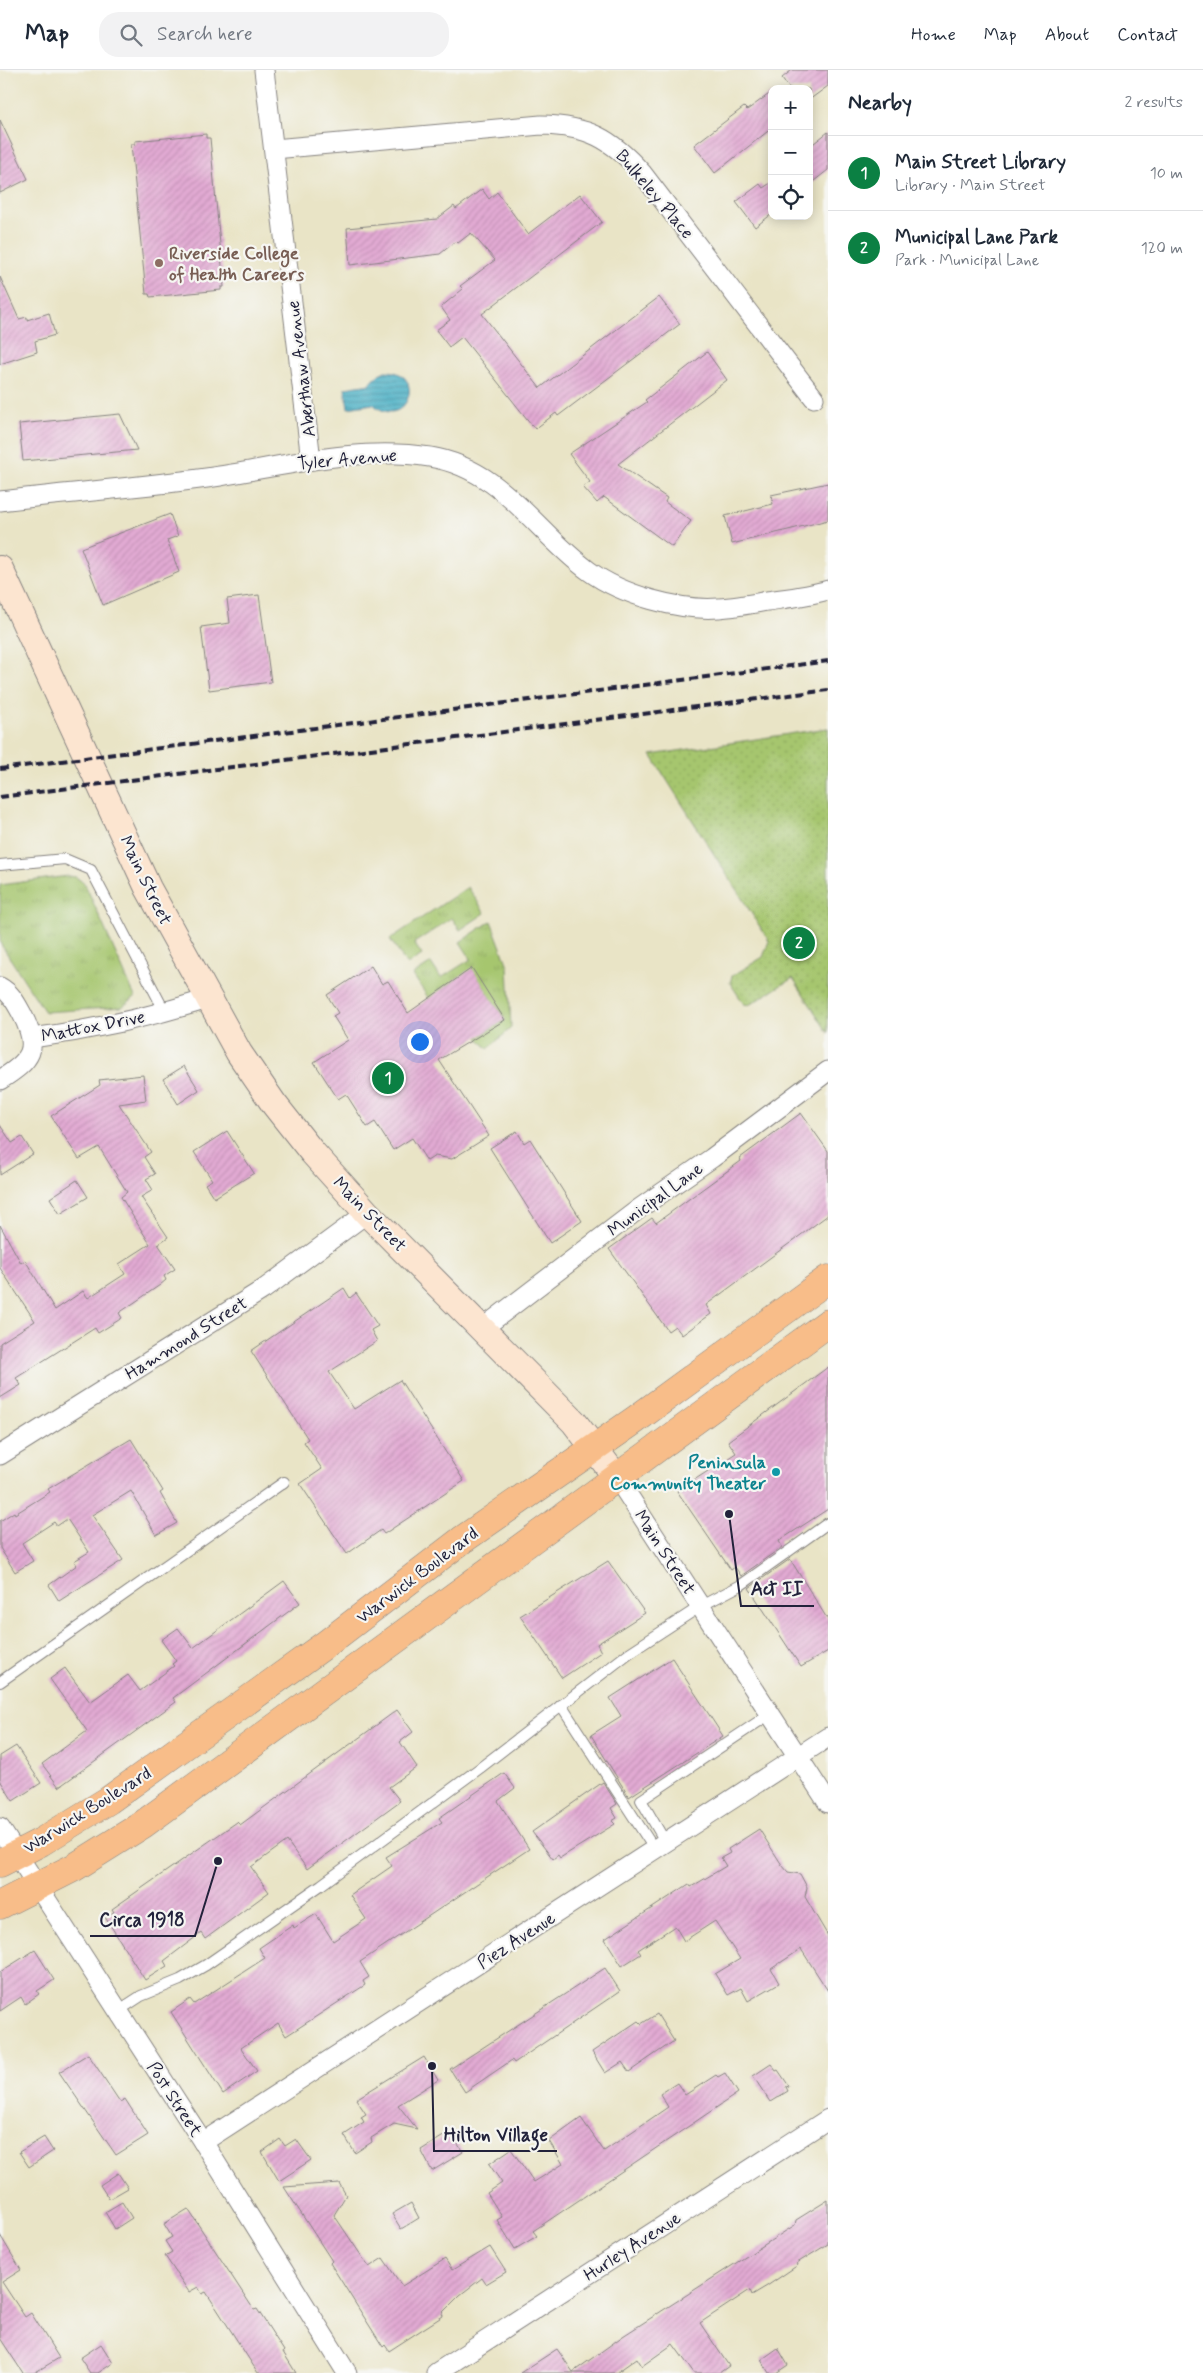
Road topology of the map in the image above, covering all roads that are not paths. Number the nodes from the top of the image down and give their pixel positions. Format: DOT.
graph roads {
  1 [pos="264,70"];
  2 [pos="274,149"];
  3 [pos="814,398"];
  4 [pos="311,460"];
  5 [pos="0,502"];
  6 [pos="0,568"];
  7 [pos="828,590"];
  8 [pos="0,865"];
  9 [pos="0,987"];
  10 [pos="208,999"];
  11 [pos="165,1012"];
  12 [pos="32,1038"];
  13 [pos="828,1071"];
  14 [pos="0,1080"];
  15 [pos="367,1213"];
  16 [pos="828,1279"];
  17 [pos="828,1323"];
  18 [pos="482,1328"];
  19 [pos="594,1448"];
  20 [pos="0,1455"];
  21 [pos="617,1478"];
  22 [pos="284,1482"];
  23 [pos="828,1523"];
  24 [pos="701,1606"];
  25 [pos="0,1682"];
  26 [pos="561,1705"];
  27 [pos="770,1714"];
  28 [pos="828,1737"];
  29 [pos="798,1756"];
  30 [pos="828,1803"];
  31 [pos="0,1828"];
  32 [pos="660,1846"];
  33 [pos="9,1859"];
  34 [pos="38,1887"];
  35 [pos="0,1905"];
  36 [pos="118,2011"];
  37 [pos="828,2119"];
  38 [pos="203,2142"];
  39 [pos="347,2373"];
  40 [pos="436,2373"];
  1 -- 2 [label="street, Aberthaw Avenue"];
  2 -- 3 [label="street, Bulkeley Place"];
  2 -- 4 [label="street, Aberthaw Avenue"];
  4 -- 5 [label="street, Tyler Avenue"];
  4 -- 7 [label="street, Tyler Avenue"];
  6 -- 10 [label="main road, Main Street"];
  8 -- 11 [label="lane"];
  9 -- 12 [label="street"];
  10 -- 11 [label="street, Mattox Drive"];
  10 -- 15 [label="main road, Main Street"];
  11 -- 12 [label="street, Mattox Drive"];
  12 -- 14 [label="street, Mattox Drive"];
  13 -- 18 [label="street, Municipal Lane"];
  15 -- 18 [label="main road, Main Street"];
  15 -- 20 [label="street, Hammond Street"];
  16 -- 19 [label="main road, Warwick Boulevard"];
  17 -- 21 [label="main road"];
  18 -- 19 [label="main road, Main Street"];
  19 -- 21 [label="main road, Main Street"];
  19 -- 33 [label="main road, Warwick Boulevard"];
  21 -- 24 [label="street, Main Street"];
  21 -- 34 [label="main road"];
  22 -- 25 [label="lane"];
  23 -- 24 [label="lane"];
  24 -- 26 [label="lane"];
  24 -- 27 [label="street, Main Street"];
  26 -- 32 [label="lane"];
  26 -- 36 [label="lane"];
  27 -- 29 [label="street, Main Street"];
  27 -- 32 [label="lane"];
  28 -- 29 [label="street, Piez Avenue"];
  29 -- 30 [label="street, Main Street"];
  29 -- 32 [label="street, Piez Avenue"];
  31 -- 33 [label="street, Post Street"];
  32 -- 38 [label="street, Piez Avenue"];
  33 -- 34 [label="street, Post Street"];
  34 -- 35 [label="main road"];
  34 -- 36 [label="street, Post Street"];
  36 -- 38 [label="street, Post Street"];
  37 -- 40 [label="street, Hurley Avenue"];
  38 -- 39 [label="street, Post Street"];
}
